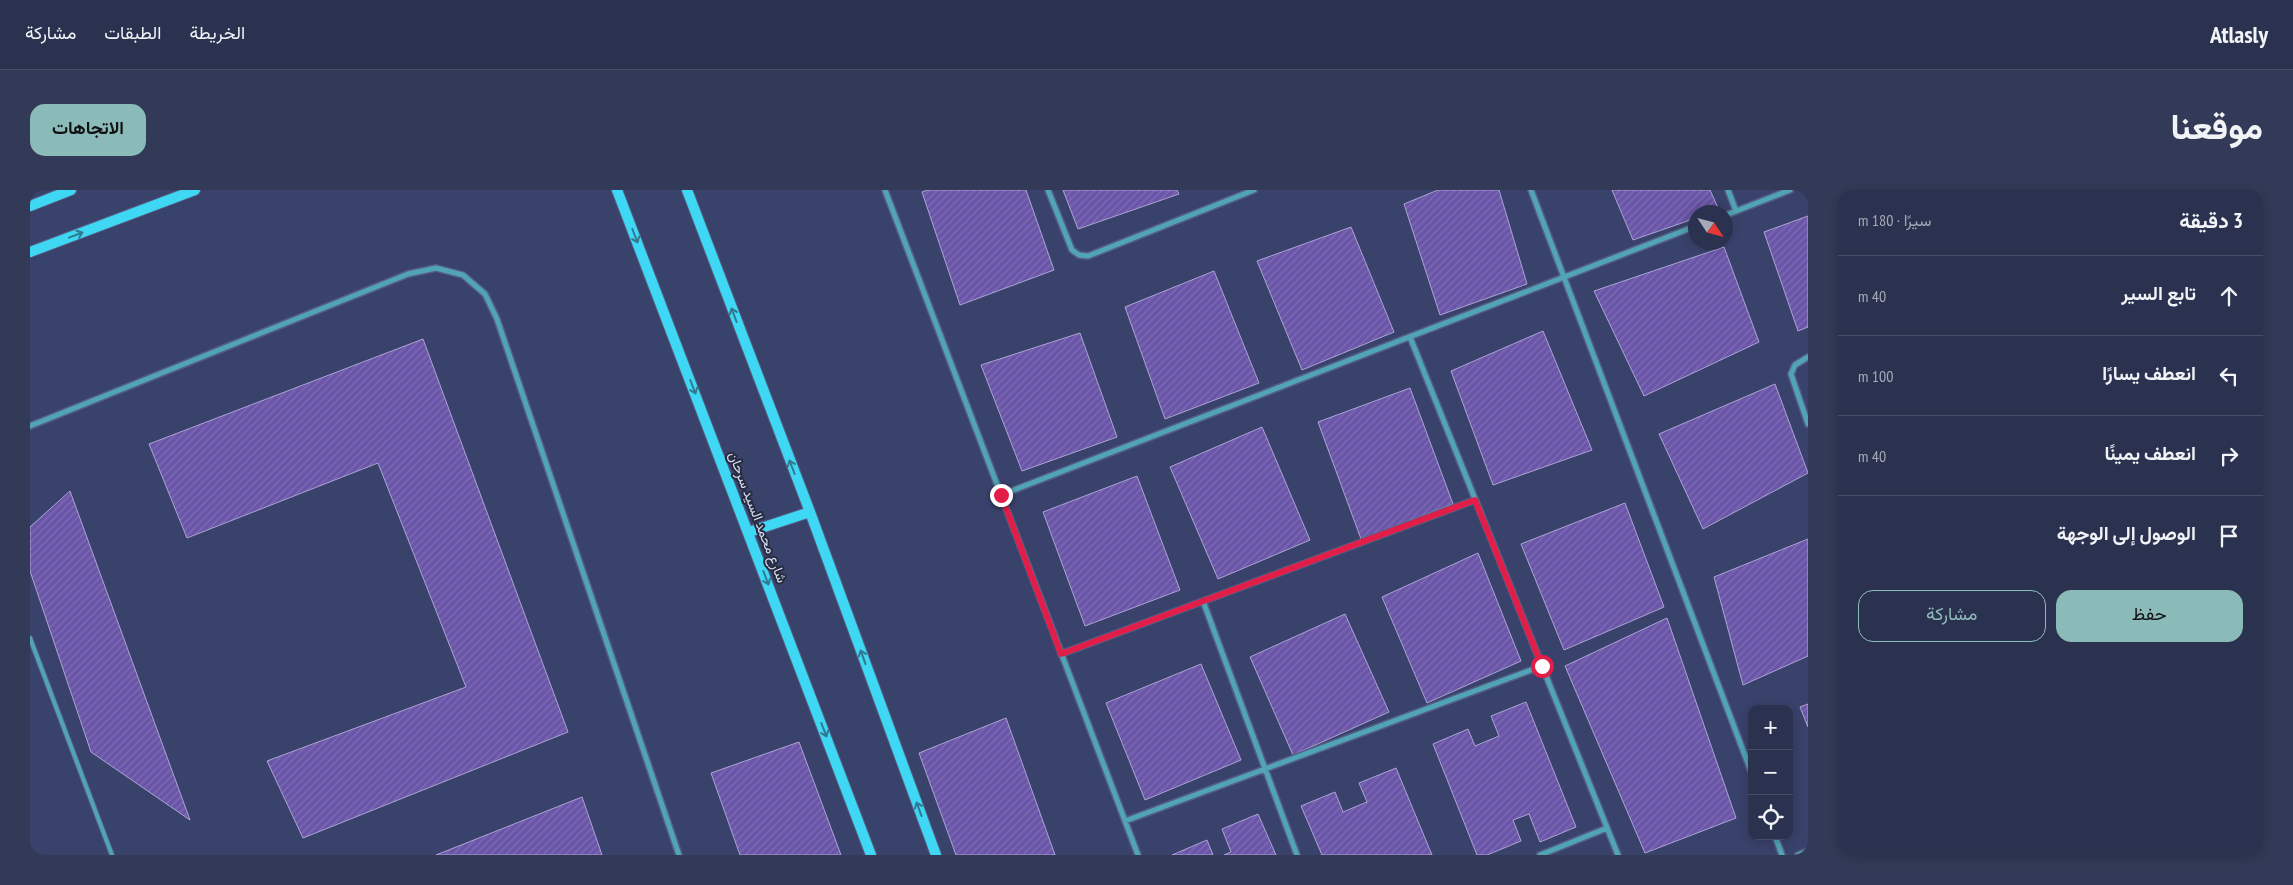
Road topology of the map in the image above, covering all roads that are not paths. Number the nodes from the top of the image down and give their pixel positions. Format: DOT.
graph roads {
  1 [pos="71,190"];
  2 [pos="194,190"];
  3 [pos="617,190"];
  4 [pos="687,190"];
  5 [pos="885,190"];
  6 [pos="1048,190"];
  7 [pos="1254,190"];
  8 [pos="1531,190"];
  9 [pos="1728,190"];
  10 [pos="1790,190"];
  11 [pos="57,193"];
  12 [pos="30,206"];
  13 [pos="1736,211"];
  14 [pos="1733,212"];
  15 [pos="1688,229"];
  16 [pos="30,252"];
  17 [pos="1564,276"];
  18 [pos="1410,337"];
  19 [pos="1808,357"];
  20 [pos="1808,424"];
  21 [pos="30,426"];
  22 [pos="1001,495"];
  23 [pos="1475,500"];
  24 [pos="810,512"];
  25 [pos="749,532"];
  26 [pos="1203,601"];
  27 [pos="30,638"];
  28 [pos="1061,654"];
  29 [pos="1542,666"];
  30 [pos="1748,763"];
  31 [pos="1266,769"];
  32 [pos="1125,821"];
  33 [pos="1607,828"];
  34 [pos="1776,840"];
  35 [pos="1808,851"];
  36 [pos="112,855"];
  37 [pos="679,855"];
  38 [pos="871,855"];
  39 [pos="936,855"];
  40 [pos="1138,855"];
  41 [pos="1297,855"];
  42 [pos="1540,855"];
  43 [pos="1618,855"];
  44 [pos="1782,855"];
  45 [pos="1798,855"];
  1 -- 11 [label="street"];
  16 -- 2 [label="street, one-way"];
  3 -- 25 [label="street, شارع محمد السيد سرحان, one-way"];
  24 -- 4 [label="street, one-way"];
  5 -- 22 [label="street"];
  6 -- 7 [label="street"];
  8 -- 17 [label="street"];
  9 -- 13 [label="street"];
  10 -- 13 [label="street"];
  11 -- 12 [label="street"];
  13 -- 14 [label="street"];
  15 -- 17 [label="street"];
  17 -- 18 [label="street"];
  17 -- 30 [label="street"];
  18 -- 22 [label="street"];
  18 -- 23 [label="street"];
  19 -- 20 [label="street"];
  21 -- 37 [label="street"];
  22 -- 28 [label="street"];
  23 -- 26 [label="street"];
  23 -- 29 [label="street"];
  24 -- 25 [label="street"];
  39 -- 24 [label="street, one-way"];
  25 -- 38 [label="street, شارع محمد السيد سرحان, one-way"];
  26 -- 28 [label="street"];
  26 -- 31 [label="street"];
  27 -- 36 [label="lane"];
  28 -- 32 [label="street"];
  29 -- 31 [label="street"];
  29 -- 33 [label="street"];
  31 -- 32 [label="street"];
  31 -- 41 [label="street"];
  32 -- 40 [label="street"];
  33 -- 42 [label="street"];
  33 -- 43 [label="street"];
  34 -- 44 [label="street"];
  35 -- 45 [label="street"];
}
